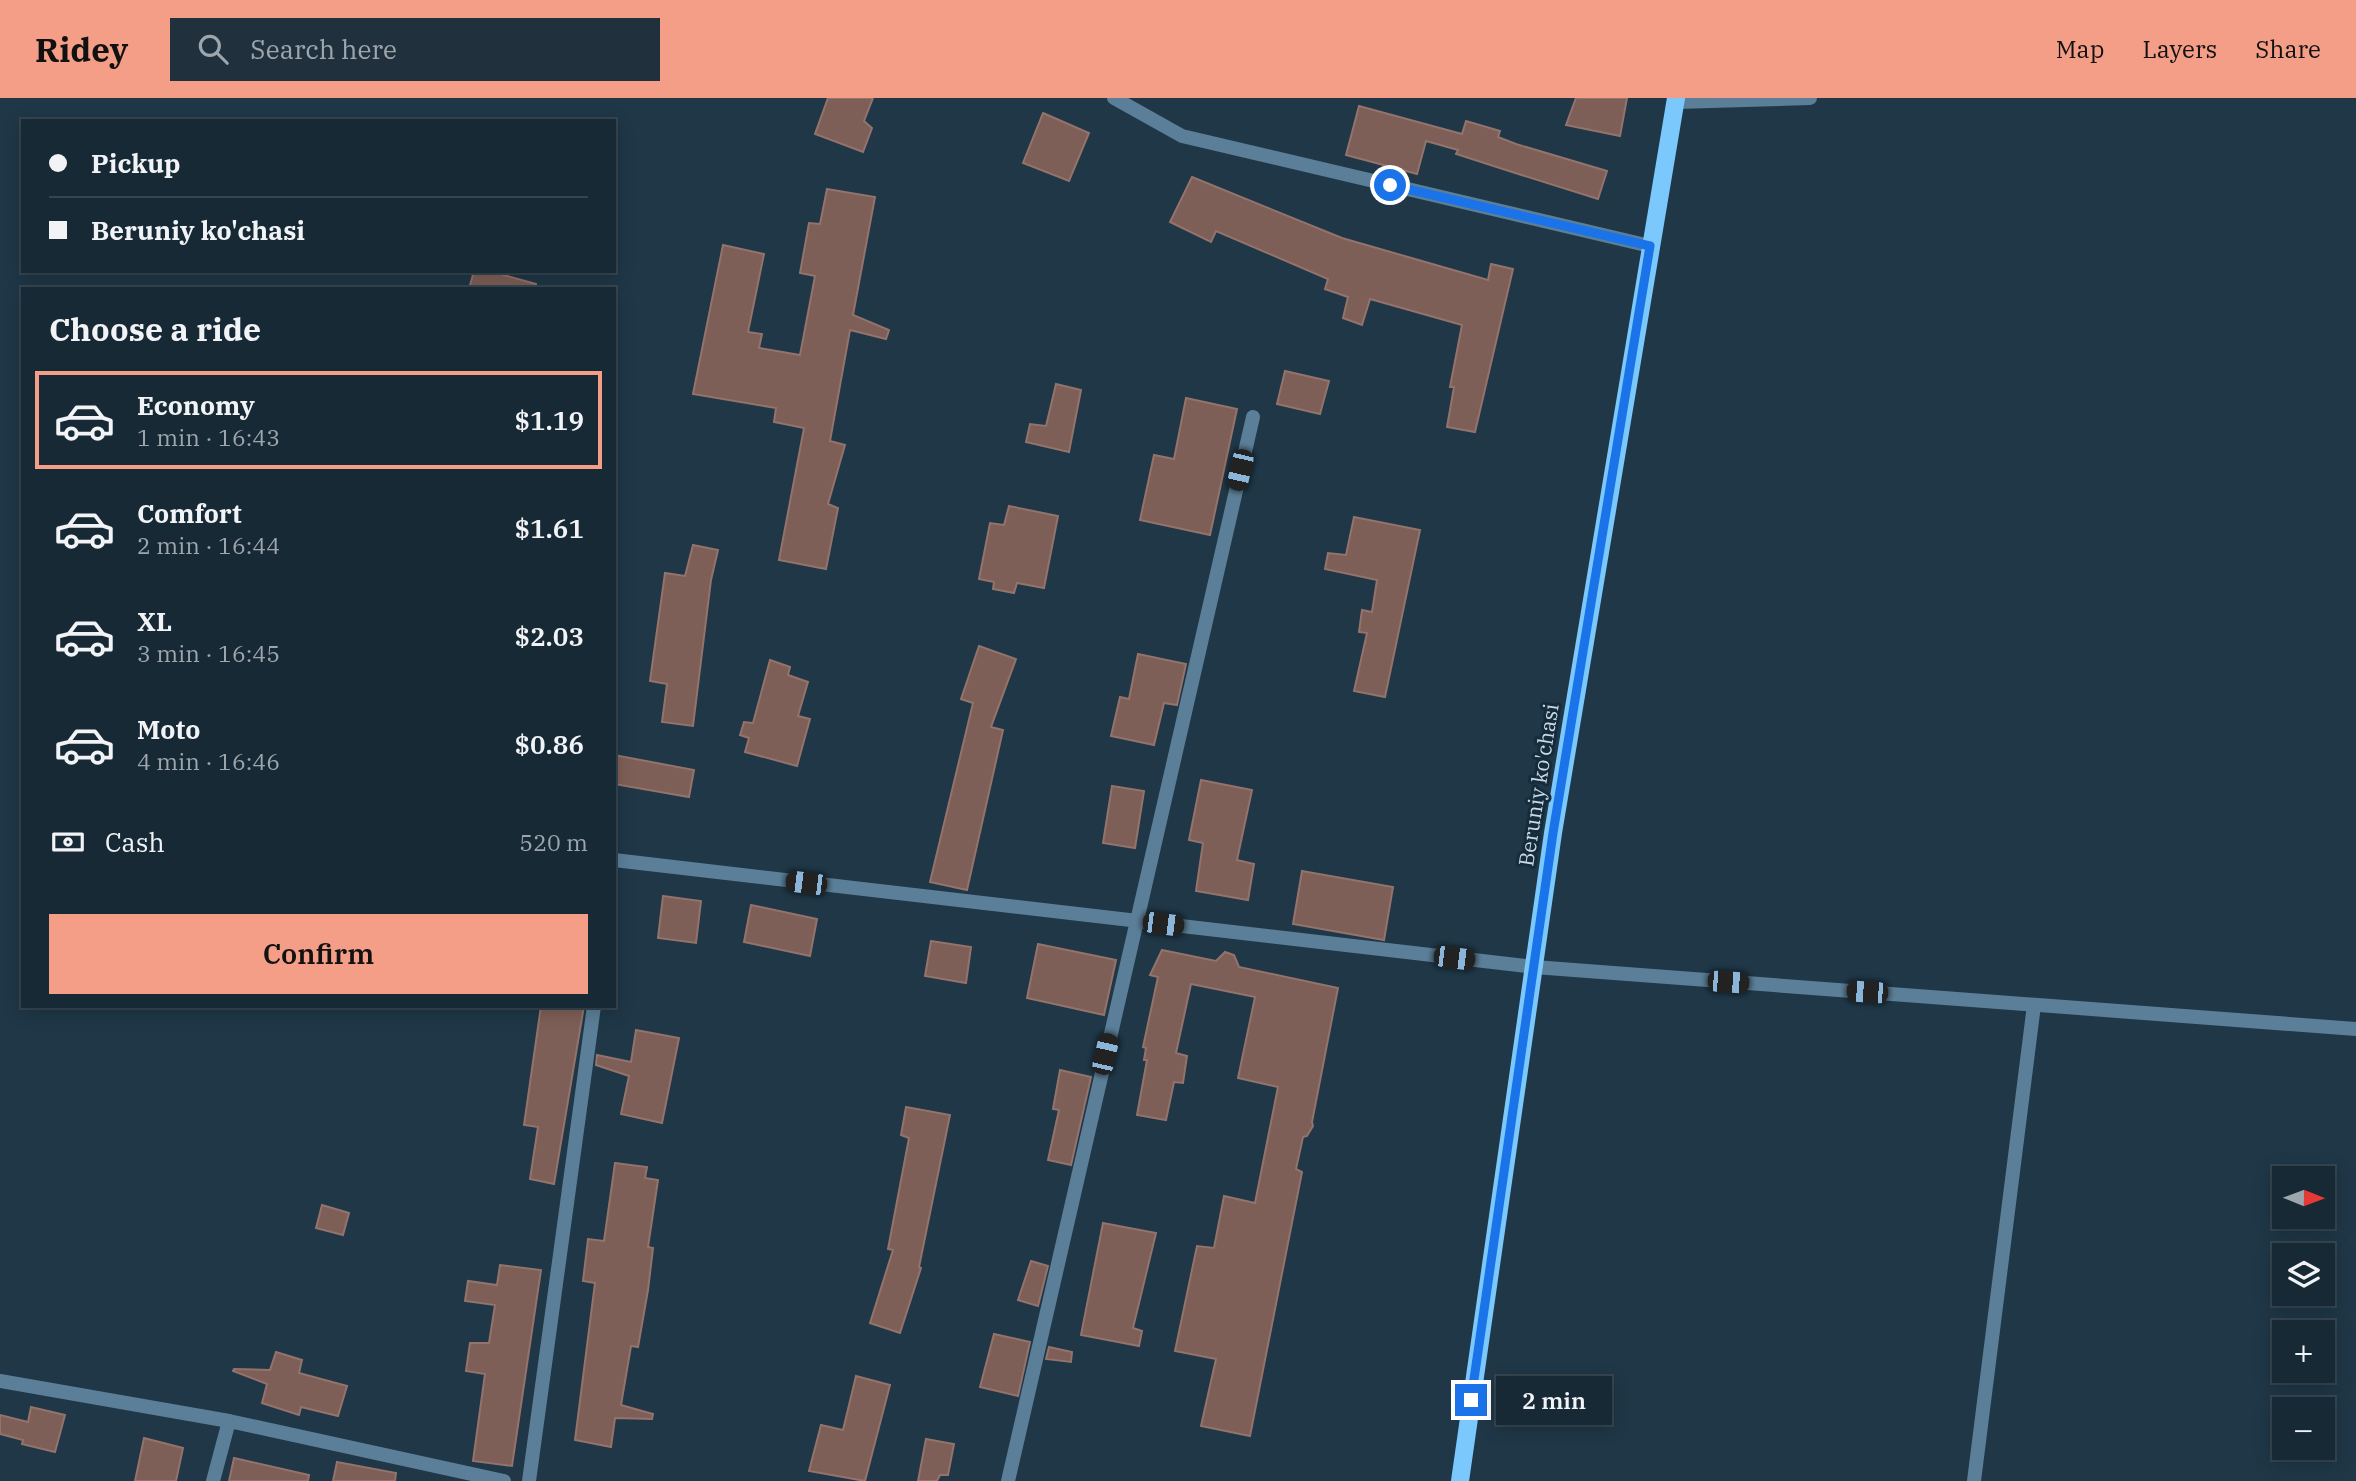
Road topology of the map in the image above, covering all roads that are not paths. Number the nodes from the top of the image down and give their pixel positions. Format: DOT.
graph roads {
  1 [pos="1114,98"];
  2 [pos="1810,98"];
  3 [pos="1676,100"];
  4 [pos="1650,246"];
  5 [pos="1253,417"];
  6 [pos="616,860"];
  7 [pos="1136,921"];
  8 [pos="1534,967"];
  9 [pos="2034,1005"];
  10 [pos="594,1008"];
  11 [pos="2356,1029"];
  12 [pos="0,1381"];
  13 [pos="229,1421"];
  14 [pos="213,1481"];
  15 [pos="503,1481"];
  16 [pos="530,1481"];
  17 [pos="1008,1481"];
  18 [pos="1460,1481"];
  19 [pos="1974,1481"];
  1 -- 4 [label="street"];
  2 -- 3 [label="street"];
  3 -- 4 [label="main road, Beruniy ko'chasi"];
  4 -- 8 [label="main road, Beruniy ko'chasi"];
  5 -- 7 [label="street"];
  6 -- 7 [label="street"];
  7 -- 8 [label="street"];
  7 -- 17 [label="street"];
  8 -- 9 [label="street"];
  8 -- 18 [label="main road, Beruniy ko'chasi"];
  9 -- 11 [label="street"];
  9 -- 19 [label="street"];
  10 -- 16 [label="street"];
  12 -- 13 [label="street"];
  13 -- 14 [label="street"];
  13 -- 15 [label="street"];
}
